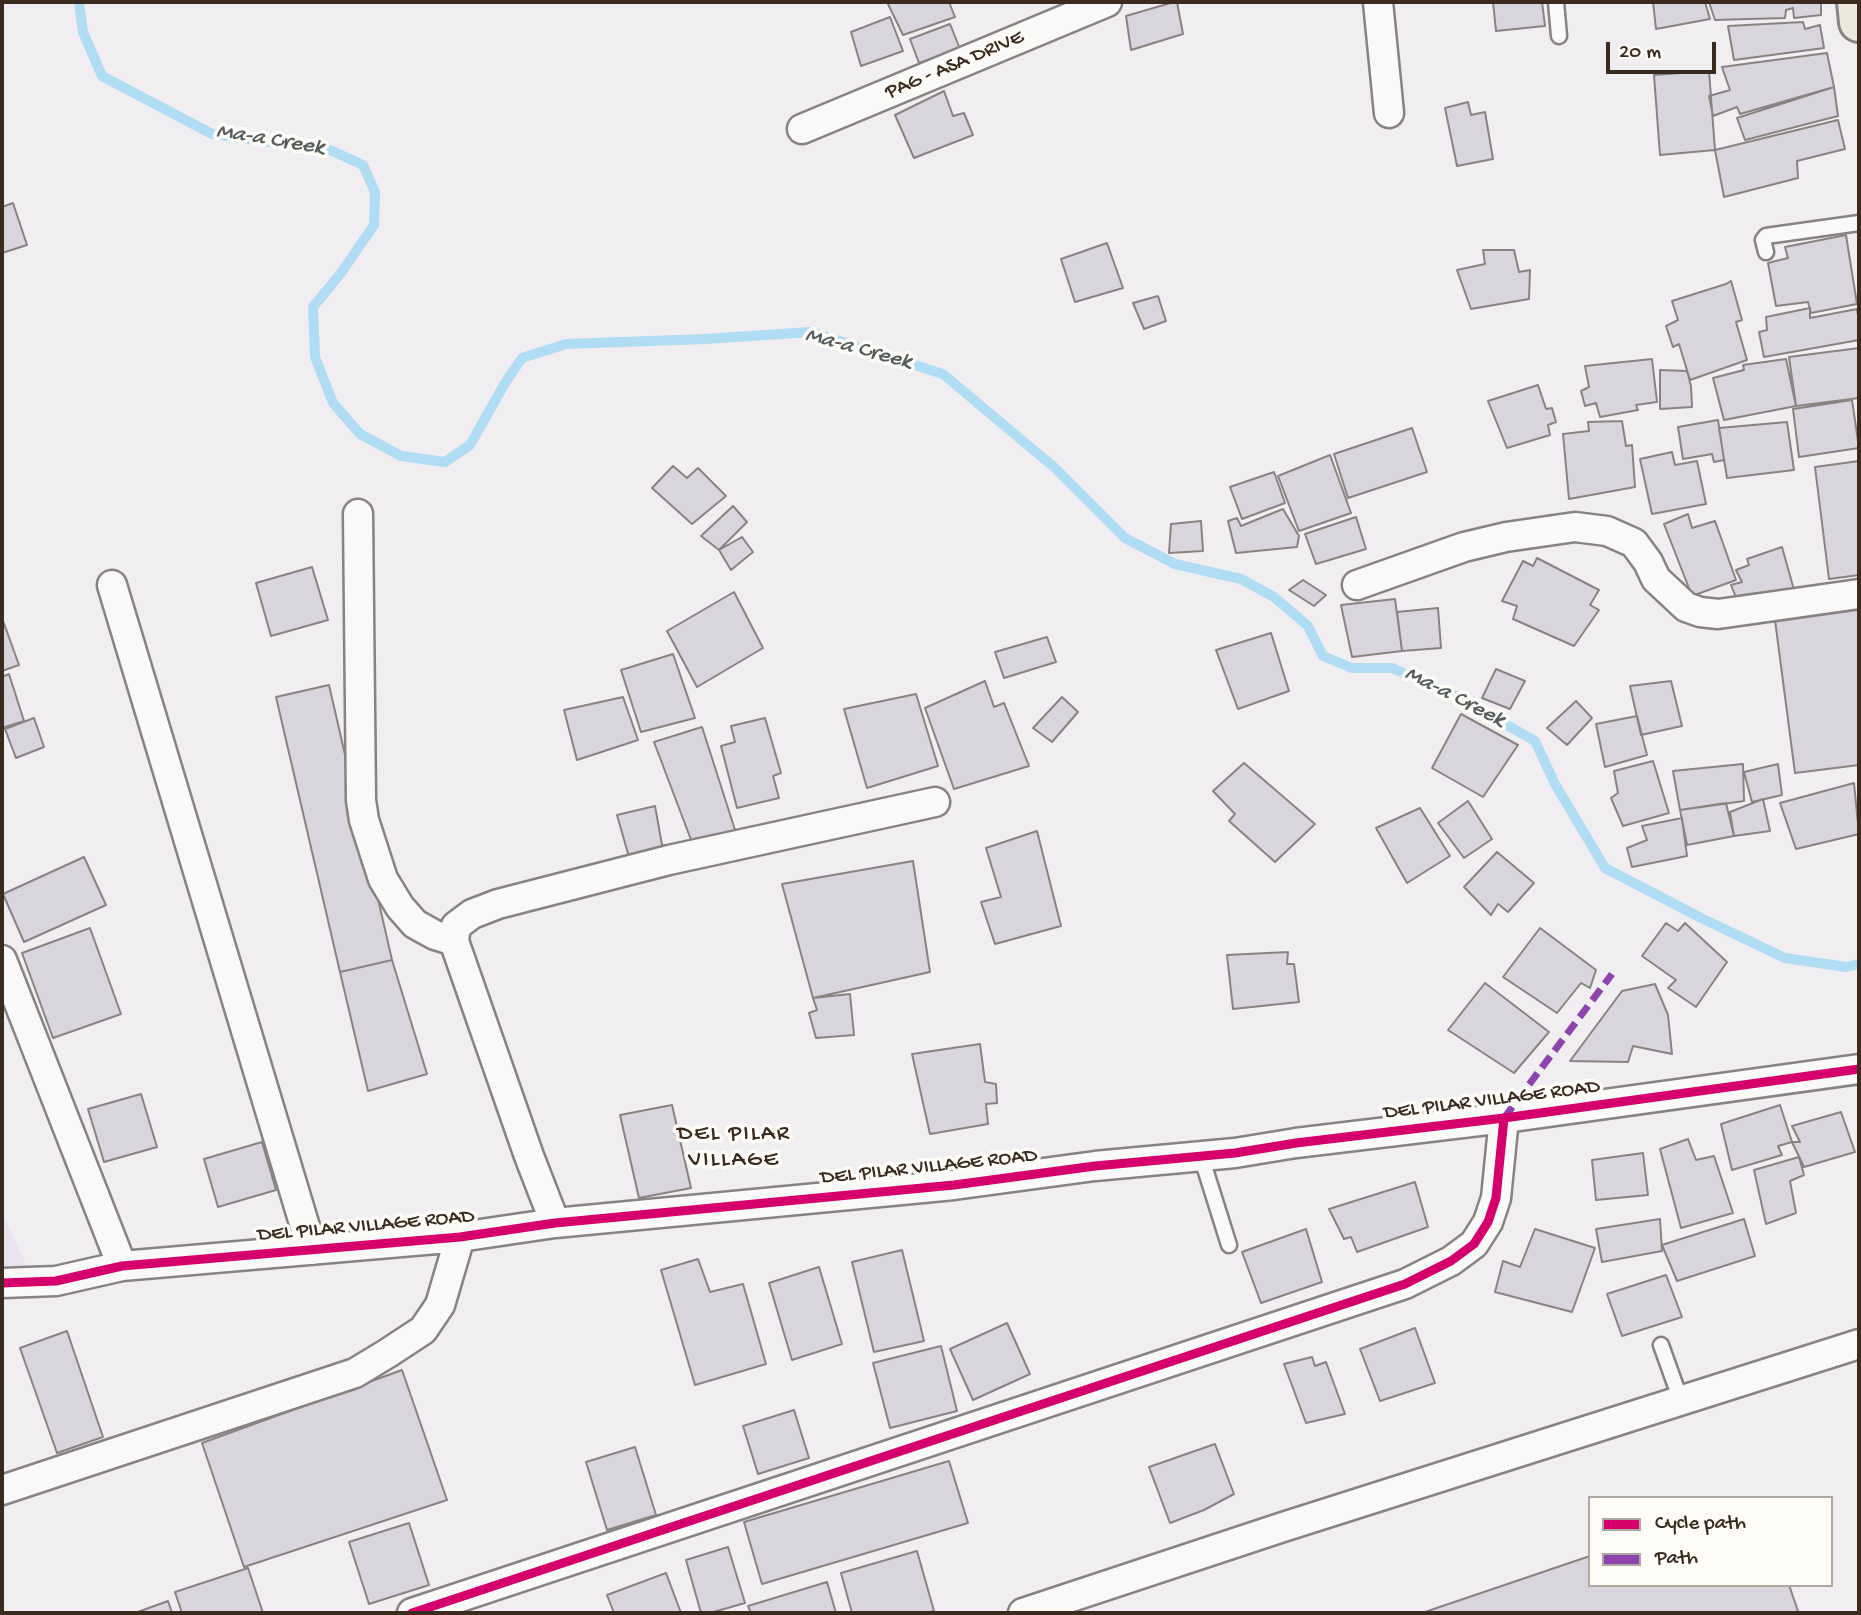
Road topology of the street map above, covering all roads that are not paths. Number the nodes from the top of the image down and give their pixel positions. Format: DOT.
graph roads {
  1 [pos="1107,2"];
  2 [pos="1378,2"];
  3 [pos="1556,2"];
  4 [pos="1857,2"];
  5 [pos="1859,22"];
  6 [pos="1559,36"];
  7 [pos="1389,113"];
  8 [pos="802,130"];
  9 [pos="1859,223"];
  10 [pos="1766,253"];
  11 [pos="358,514"];
  12 [pos="112,585"];
  13 [pos="1357,585"];
  14 [pos="1859,594"];
  15 [pos="935,802"];
  16 [pos="454,941"];
  17 [pos="2,960"];
  18 [pos="1859,1069"];
  19 [pos="1504,1118"];
  20 [pos="1201,1156"];
  21 [pos="555,1223"];
  22 [pos="460,1237"];
  23 [pos="1228,1245"];
  24 [pos="312,1250"];
  25 [pos="122,1266"];
  26 [pos="2,1283"];
  27 [pos="1859,1344"];
  28 [pos="1661,1345"];
  29 [pos="1681,1401"];
  30 [pos="2,1490"];
  31 [pos="412,1613"];
  32 [pos="1023,1613"];
  1 -- 8 [label="street, PAG - ASA DRIVE"];
  2 -- 7 [label="street"];
  3 -- 6 [label="lane"];
  4 -- 5 [label="main road"];
  9 -- 10 [label="lane"];
  11 -- 16 [label="street"];
  12 -- 24 [label="street"];
  13 -- 14 [label="street"];
  15 -- 16 [label="street"];
  16 -- 21 [label="street"];
  17 -- 25 [label="street"];
  18 -- 19 [label="street, DEL PILAR VILLAGE ROAD"];
  19 -- 20 [label="street, DEL PILAR VILLAGE ROAD"];
  19 -- 31 [label="street"];
  20 -- 21 [label="street, DEL PILAR VILLAGE ROAD"];
  20 -- 23 [label="lane"];
  21 -- 22 [label="street, DEL PILAR VILLAGE ROAD"];
  22 -- 24 [label="street, DEL PILAR VILLAGE ROAD"];
  22 -- 30 [label="street"];
  24 -- 25 [label="street, DEL PILAR VILLAGE ROAD"];
  25 -- 26 [label="street, DEL PILAR VILLAGE ROAD"];
  27 -- 29 [label="street"];
  28 -- 29 [label="lane"];
  29 -- 32 [label="street"];
}
